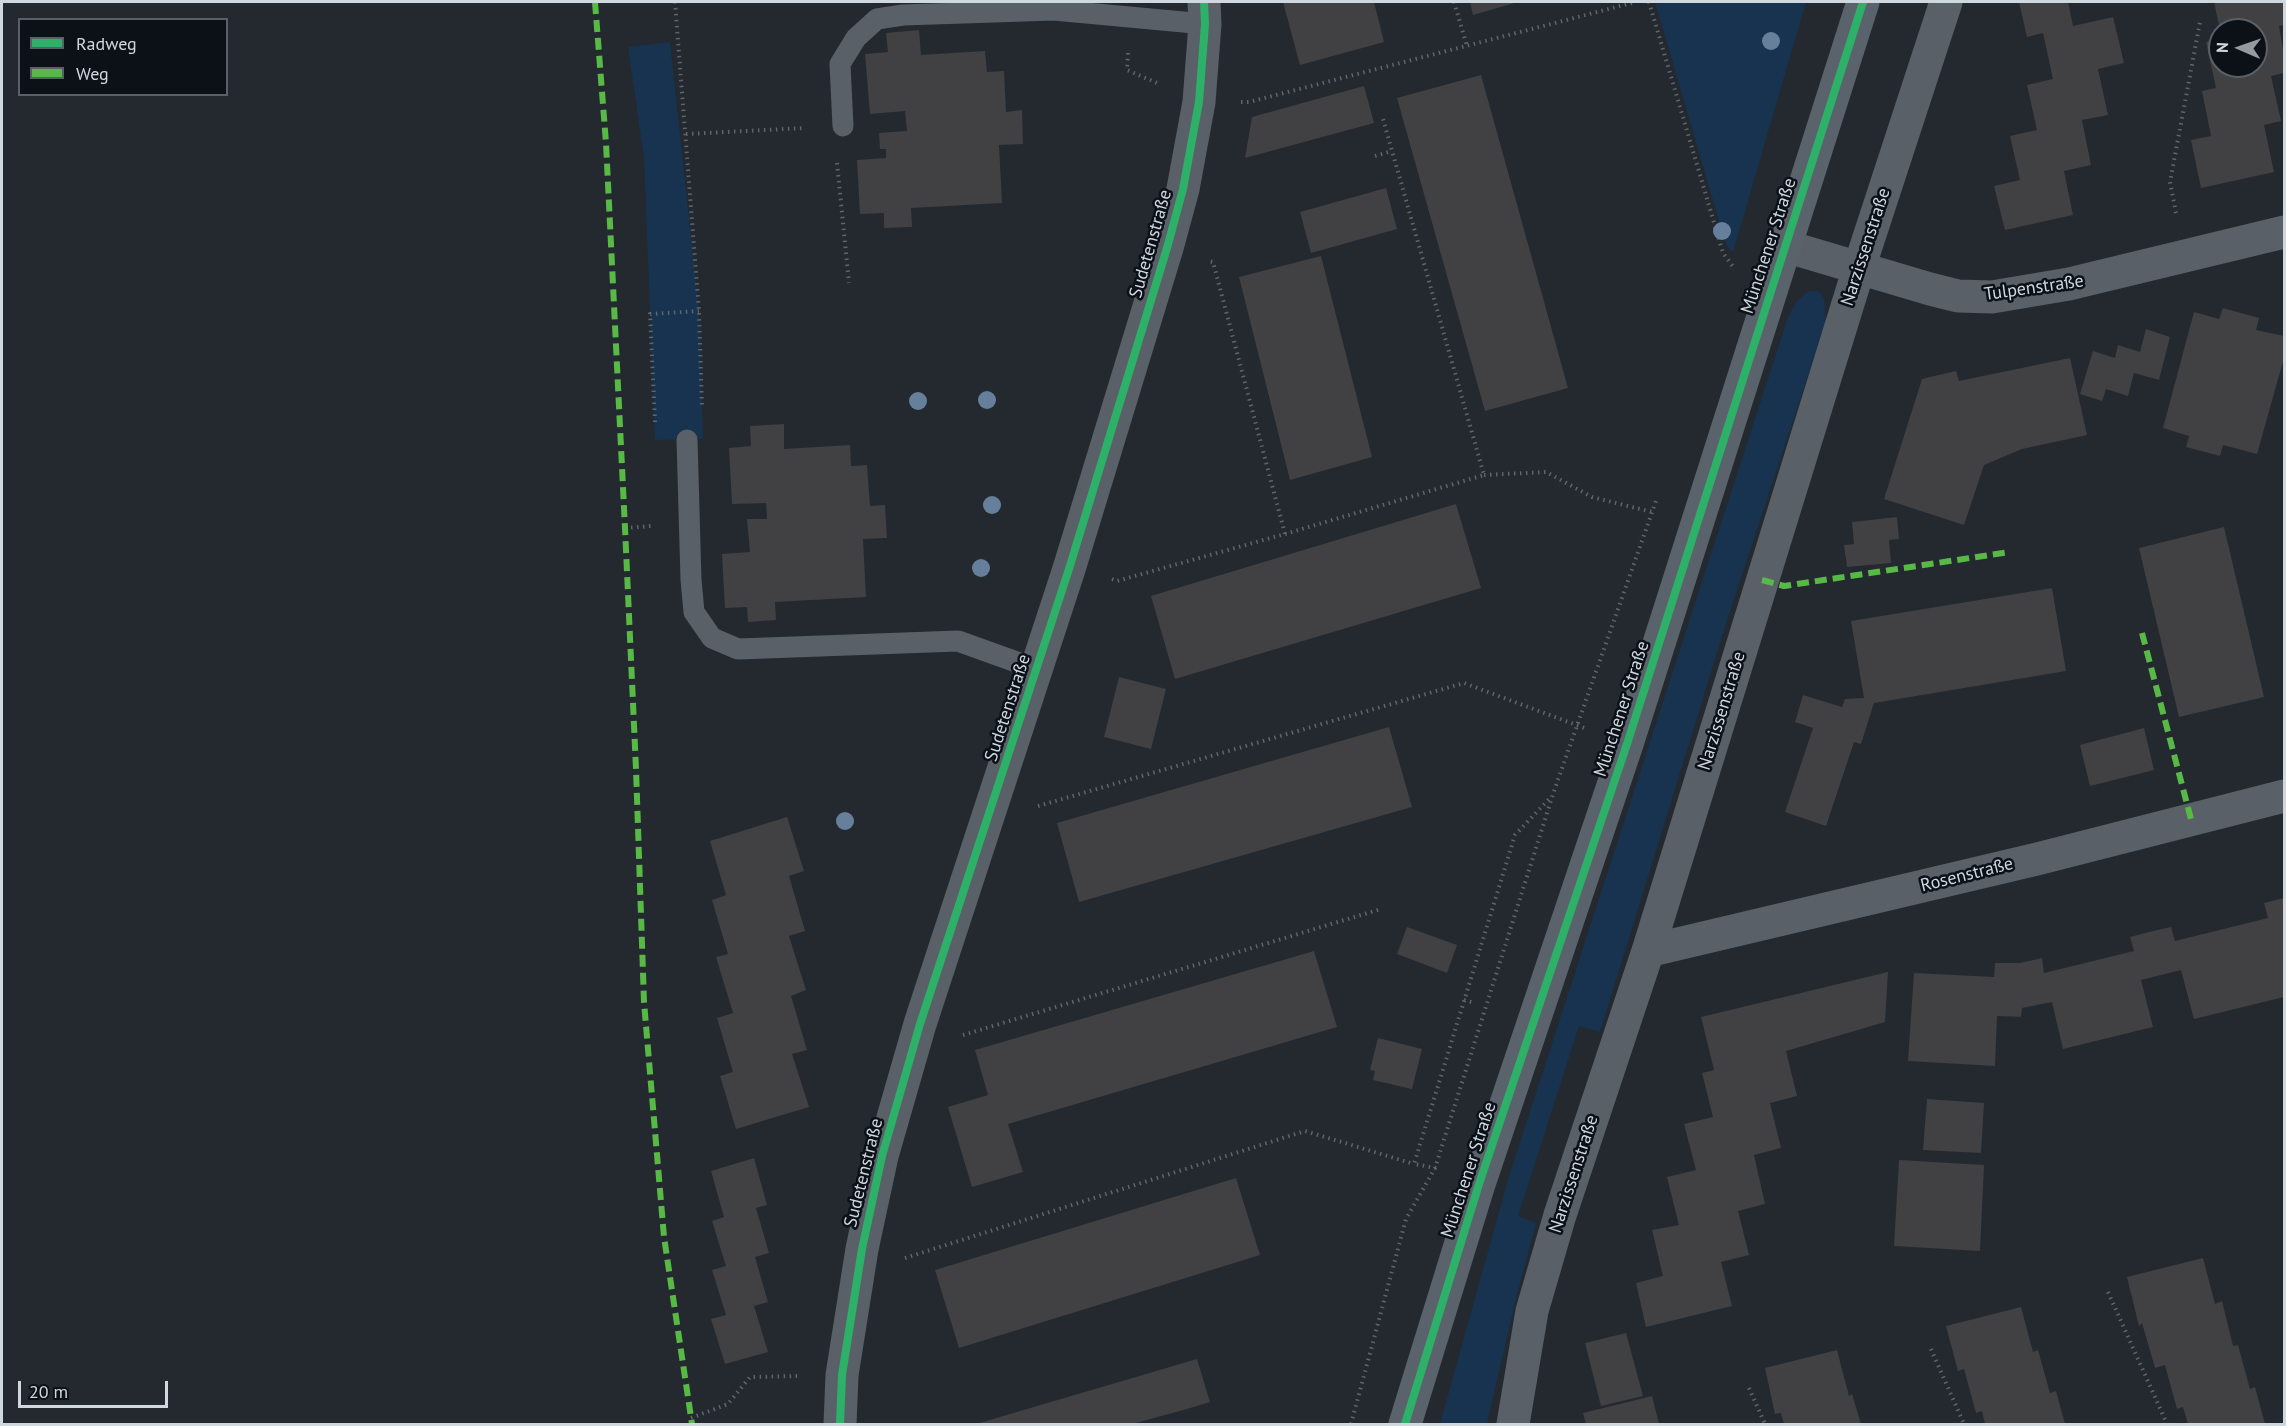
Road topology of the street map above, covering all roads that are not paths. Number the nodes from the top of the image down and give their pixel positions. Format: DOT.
graph roads {
  1 [pos="1863,2"];
  2 [pos="1946,2"];
  3 [pos="1204,13"];
  4 [pos="838,126"];
  5 [pos="2284,232"];
  6 [pos="1785,246"];
  7 [pos="1859,268"];
  8 [pos="687,440"];
  9 [pos="1036,669"];
  10 [pos="2284,796"];
  11 [pos="1648,951"];
  12 [pos="840,1425"];
  13 [pos="1405,1425"];
  14 [pos="1513,1425"];
  1 -- 6 [label="street, Münchener Straße"];
  2 -- 7 [label="street, Narzissenstraße"];
  3 -- 4 [label="lane"];
  3 -- 9 [label="street, Sudetenstraße"];
  5 -- 7 [label="street, Tulpenstraße"];
  6 -- 7 [label="street, Tulpenstraße"];
  6 -- 13 [label="street, Münchener Straße"];
  7 -- 11 [label="street, Narzissenstraße"];
  8 -- 9 [label="lane"];
  9 -- 12 [label="street, Sudetenstraße"];
  10 -- 11 [label="street, Rosenstraße"];
  11 -- 14 [label="street, Narzissenstraße"];
}
